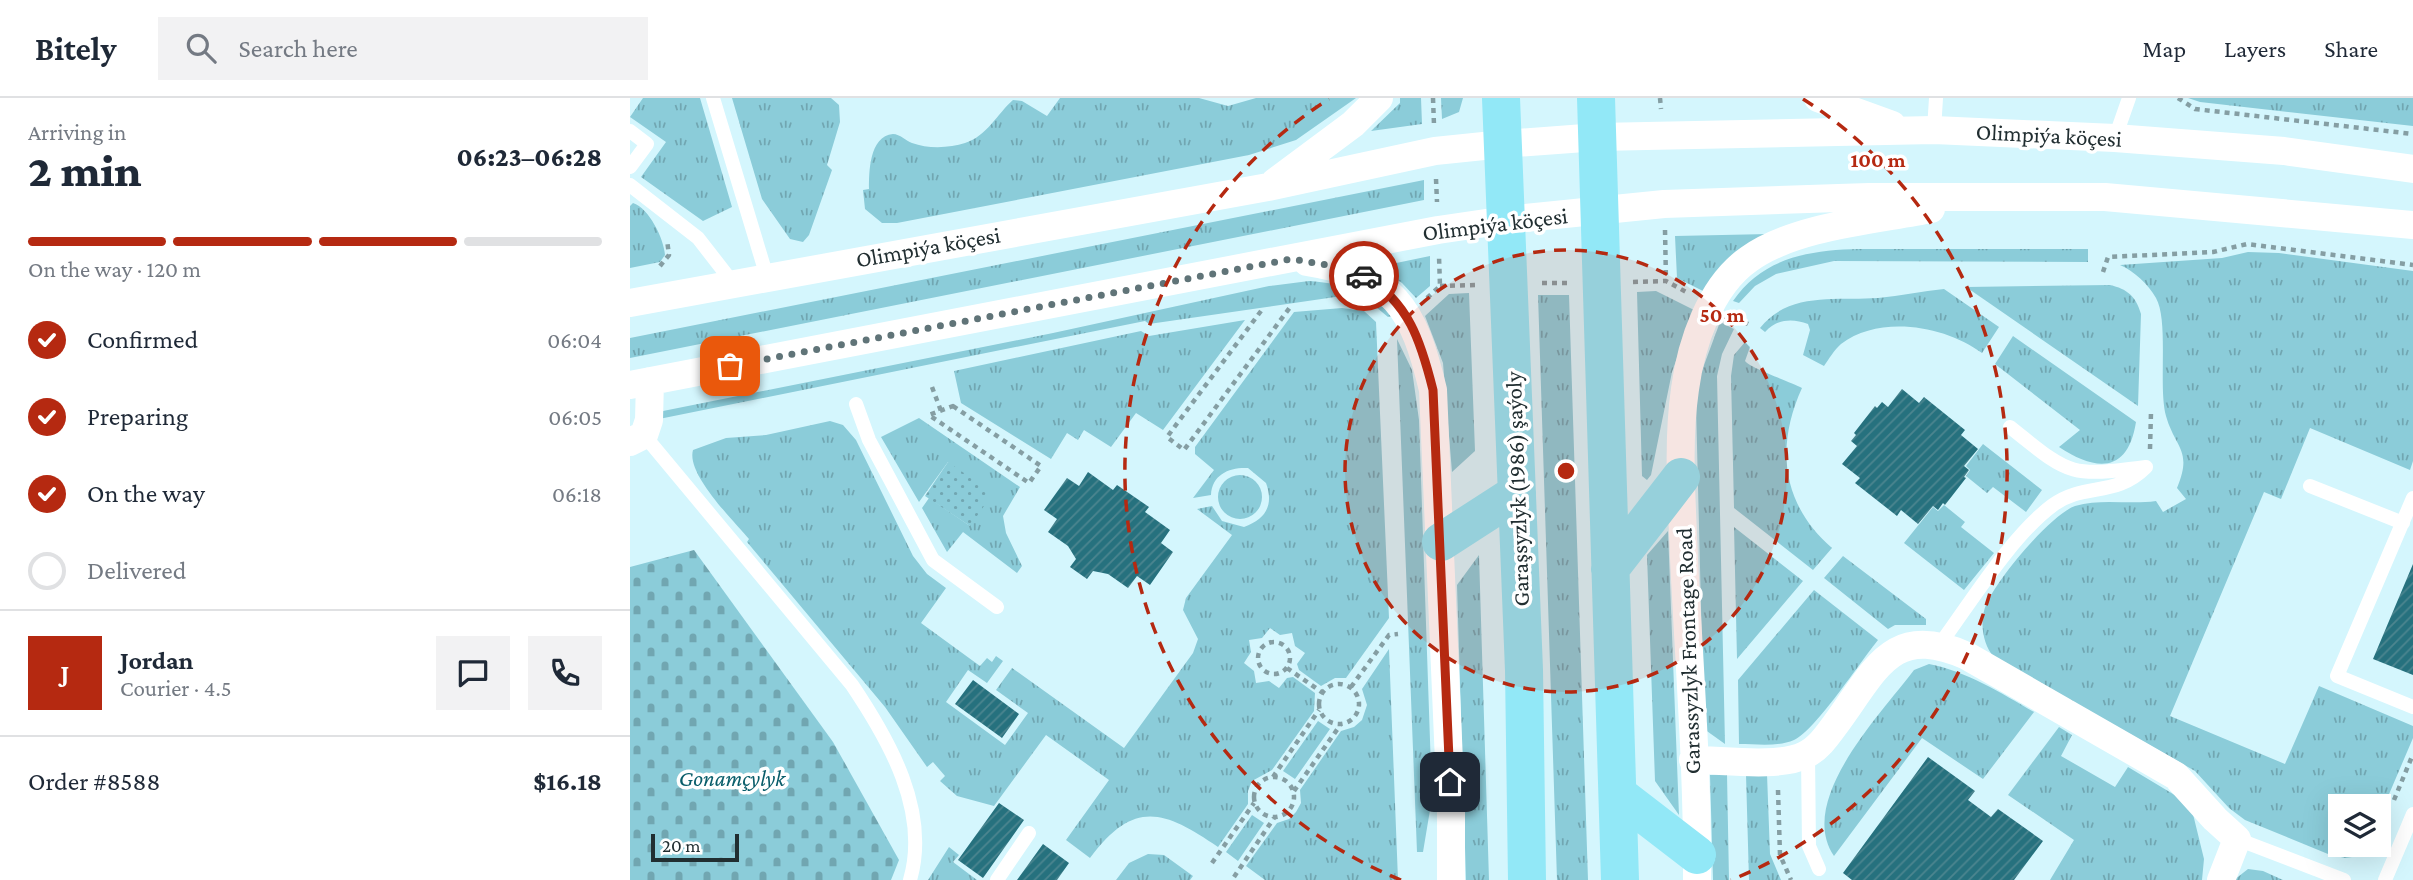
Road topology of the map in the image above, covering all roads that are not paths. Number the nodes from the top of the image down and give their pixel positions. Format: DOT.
graph roads {
  1 [pos="713,98"];
  2 [pos="1379,98"];
  3 [pos="1501,98"];
  4 [pos="1596,98"];
  5 [pos="1818,98"];
  6 [pos="1936,98"];
  7 [pos="2129,98"];
  8 [pos="630,131"];
  9 [pos="1921,131"];
  10 [pos="1598,137"];
  11 [pos="2115,138"];
  12 [pos="1503,144"];
  13 [pos="630,167"];
  14 [pos="2413,169"];
  15 [pos="630,185"];
  16 [pos="1268,187"];
  17 [pos="1995,197"];
  18 [pos="1600,211"];
  19 [pos="1506,219"];
  20 [pos="2413,225"];
  21 [pos="1291,259"];
  22 [pos="767,277"];
  23 [pos="733,283"];
  24 [pos="630,303"];
  25 [pos="640,383"];
  26 [pos="856,404"];
  27 [pos="1682,421"];
  28 [pos="2010,427"];
  29 [pos="637,439"];
  30 [pos="1681,477"];
  31 [pos="2310,486"];
  32 [pos="1517,493"];
  33 [pos="2413,498"];
  34 [pos="2403,523"];
  35 [pos="1441,542"];
  36 [pos="1610,569"];
  37 [pos="997,607"];
  38 [pos="1940,644"];
  39 [pos="2413,707"];
  40 [pos="1808,754"];
  41 [pos="1693,760"];
  42 [pos="1619,795"];
  43 [pos="2413,814"];
  44 [pos="1029,833"];
  45 [pos="2237,839"];
  46 [pos="1697,868"];
  47 [pos="1819,869"];
  48 [pos="910,880"];
  49 [pos="997,880"];
  50 [pos="1451,880"];
  51 [pos="1527,880"];
  52 [pos="1620,880"];
  53 [pos="2221,880"];
  54 [pos="2344,880"];
  55 [pos="2385,880"];
  1 -- 22 [label="lane"];
  2 -- 16 [label="street, Olimpiýa köçesi"];
  3 -- 12 [label="main road, Garaşsyzlyk (1986) şaýoly"];
  4 -- 10 [label="main road"];
  5 -- 9 [label="street"];
  6 -- 9 [label="lane"];
  7 -- 11 [label="lane"];
  8 -- 13 [label="lane"];
  9 -- 10 [label="street, Olimpiýa köçesi"];
  9 -- 11 [label="street, Olimpiýa köçesi"];
  10 -- 12 [label="street, Olimpiýa köçesi"];
  10 -- 18 [label="main road"];
  11 -- 14 [label="street, Olimpiýa köçesi"];
  12 -- 16 [label="street, Olimpiýa köçesi"];
  12 -- 19 [label="main road, Garaşsyzlyk (1986) şaýoly"];
  15 -- 23 [label="lane"];
  16 -- 22 [label="street, Olimpiýa köçesi"];
  17 -- 18 [label="street, Olimpiýa köçesi"];
  17 -- 20 [label="street, Olimpiýa köçesi"];
  17 -- 27 [label="street, Olimpiýa köçesi"];
  18 -- 19 [label="street, Olimpiýa köçesi"];
  18 -- 36 [label="main road"];
  19 -- 21 [label="street, Olimpiýa köçesi"];
  19 -- 32 [label="main road, Garaşsyzlyk (1986) şaýoly"];
  21 -- 25 [label="street, Olimpiýa köçesi"];
  21 -- 35 [label="street"];
  22 -- 23 [label="street, Olimpiýa köçesi"];
  23 -- 24 [label="street, Olimpiýa köçesi"];
  25 -- 29 [label="street"];
  26 -- 37 [label="lane"];
  27 -- 30 [label="street, Garassyzlyk Frontage Road"];
  28 -- 38 [label="lane"];
  29 -- 48 [label="lane"];
  30 -- 36 [label="main road"];
  30 -- 41 [label="street, Garassyzlyk Frontage Road"];
  31 -- 34 [label="lane"];
  32 -- 35 [label="main road"];
  32 -- 51 [label="main road, Garaşsyzlyk (1986) şaýoly"];
  33 -- 34 [label="lane"];
  34 -- 39 [label="lane"];
  35 -- 50 [label="street"];
  36 -- 42 [label="main road"];
  38 -- 40 [label="street"];
  38 -- 45 [label="street"];
  40 -- 41 [label="street"];
  40 -- 47 [label="lane"];
  41 -- 46 [label="street, Garassyzlyk Frontage Road"];
  42 -- 46 [label="main road"];
  42 -- 52 [label="main road"];
  43 -- 55 [label="lane"];
  44 -- 49 [label="lane"];
  45 -- 53 [label="street"];
  45 -- 54 [label="lane"];
}
